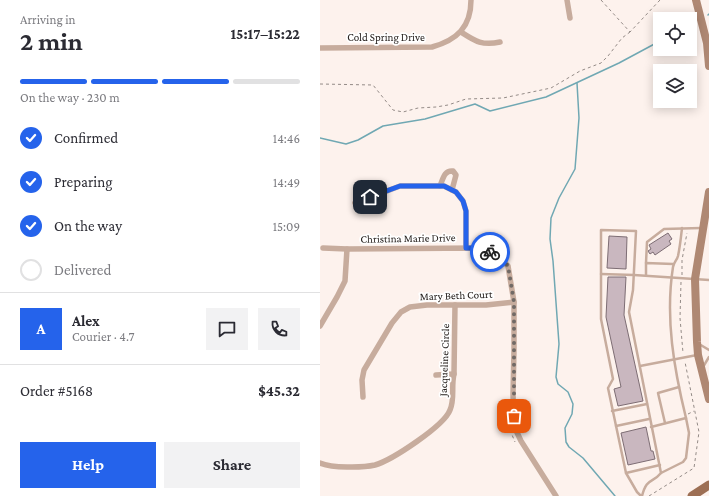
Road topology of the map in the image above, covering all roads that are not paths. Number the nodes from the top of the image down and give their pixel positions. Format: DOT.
graph roads {
  1 [pos="471,0"];
  2 [pos="567,0"];
  3 [pos="696,0"];
  4 [pos="570,18"];
  5 [pos="461,32"];
  6 [pos="500,42"];
  7 [pos="320,48"];
  8 [pos="709,66"];
  9 [pos="440,186"];
  10 [pos="452,190"];
  11 [pos="709,192"];
  12 [pos="355,203"];
  13 [pos="682,228"];
  14 [pos="706,228"];
  15 [pos="324,248"];
  16 [pos="466,248"];
  17 [pos="347,249"];
  18 [pos="646,263"];
  19 [pos="673,264"];
  20 [pos="601,274"];
  21 [pos="634,274"];
  22 [pos="646,276"];
  23 [pos="672,278"];
  24 [pos="695,279"];
  25 [pos="709,280"];
  26 [pos="514,302"];
  27 [pos="455,305"];
  28 [pos="320,326"];
  29 [pos="697,342"];
  30 [pos="709,350"];
  31 [pos="698,355"];
  32 [pos="709,357"];
  33 [pos="674,360"];
  34 [pos="640,366"];
  35 [pos="702,369"];
  36 [pos="436,374"];
  37 [pos="454,374"];
  38 [pos="679,387"];
  39 [pos="363,397"];
  40 [pos="709,399"];
  41 [pos="647,404"];
  42 [pos="612,412"];
  43 [pos="686,418"];
  44 [pos="649,419"];
  45 [pos="665,424"];
  46 [pos="616,426"];
  47 [pos="651,427"];
  48 [pos="320,463"];
  49 [pos="660,465"];
  50 [pos="661,472"];
  51 [pos="626,473"];
  52 [pos="709,486"];
  53 [pos="556,496"];
  54 [pos="642,496"];
  55 [pos="692,496"];
  1 -- 5 [label="street"];
  2 -- 4 [label="street"];
  3 -- 8 [label="main road"];
  5 -- 6 [label="street"];
  5 -- 7 [label="street, Cold Spring Drive"];
  9 -- 10 [label="street"];
  9 -- 10 [label="street"];
  9 -- 12 [label="street"];
  10 -- 16 [label="street"];
  11 -- 14 [label="main road"];
  13 -- 14 [label="lane"];
  13 -- 18 [label="lane"];
  13 -- 19 [label="lane"];
  14 -- 24 [label="main road"];
  15 -- 17 [label="street, Christina Marie Drive"];
  16 -- 17 [label="street, Christina Marie Drive"];
  16 -- 26 [label="street, Christina Marie Drive"];
  17 -- 28 [label="street"];
  18 -- 19 [label="lane"];
  18 -- 22 [label="lane"];
  19 -- 23 [label="lane"];
  20 -- 21 [label="lane"];
  20 -- 21 [label="lane"];
  20 -- 42 [label="lane"];
  21 -- 22 [label="lane"];
  21 -- 34 [label="lane"];
  22 -- 23 [label="lane"];
  23 -- 24 [label="lane"];
  23 -- 33 [label="lane"];
  24 -- 25 [label="lane"];
  24 -- 29 [label="main road"];
  26 -- 27 [label="street, Mary Beth Court"];
  26 -- 53 [label="street, Christina Marie Drive"];
  27 -- 37 [label="street, Jacqueline Circle"];
  27 -- 39 [label="street, Mary Beth Court"];
  29 -- 30 [label="lane"];
  29 -- 31 [label="main road"];
  31 -- 33 [label="lane"];
  31 -- 35 [label="main road"];
  32 -- 35 [label="lane"];
  33 -- 34 [label="lane"];
  33 -- 38 [label="lane"];
  34 -- 41 [label="lane"];
  35 -- 40 [label="main road"];
  36 -- 37 [label="street"];
  37 -- 48 [label="street, Jacqueline Circle"];
  38 -- 43 [label="lane"];
  38 -- 45 [label="lane"];
  41 -- 42 [label="lane"];
  41 -- 44 [label="lane"];
  42 -- 46 [label="lane"];
  43 -- 45 [label="lane"];
  43 -- 50 [label="lane"];
  44 -- 46 [label="lane"];
  44 -- 47 [label="lane"];
  45 -- 47 [label="lane"];
  46 -- 51 [label="lane"];
  47 -- 49 [label="lane"];
  49 -- 50 [label="lane"];
  49 -- 51 [label="lane"];
  50 -- 54 [label="lane"];
  51 -- 54 [label="lane"];
  52 -- 55 [label="main road"];
}
